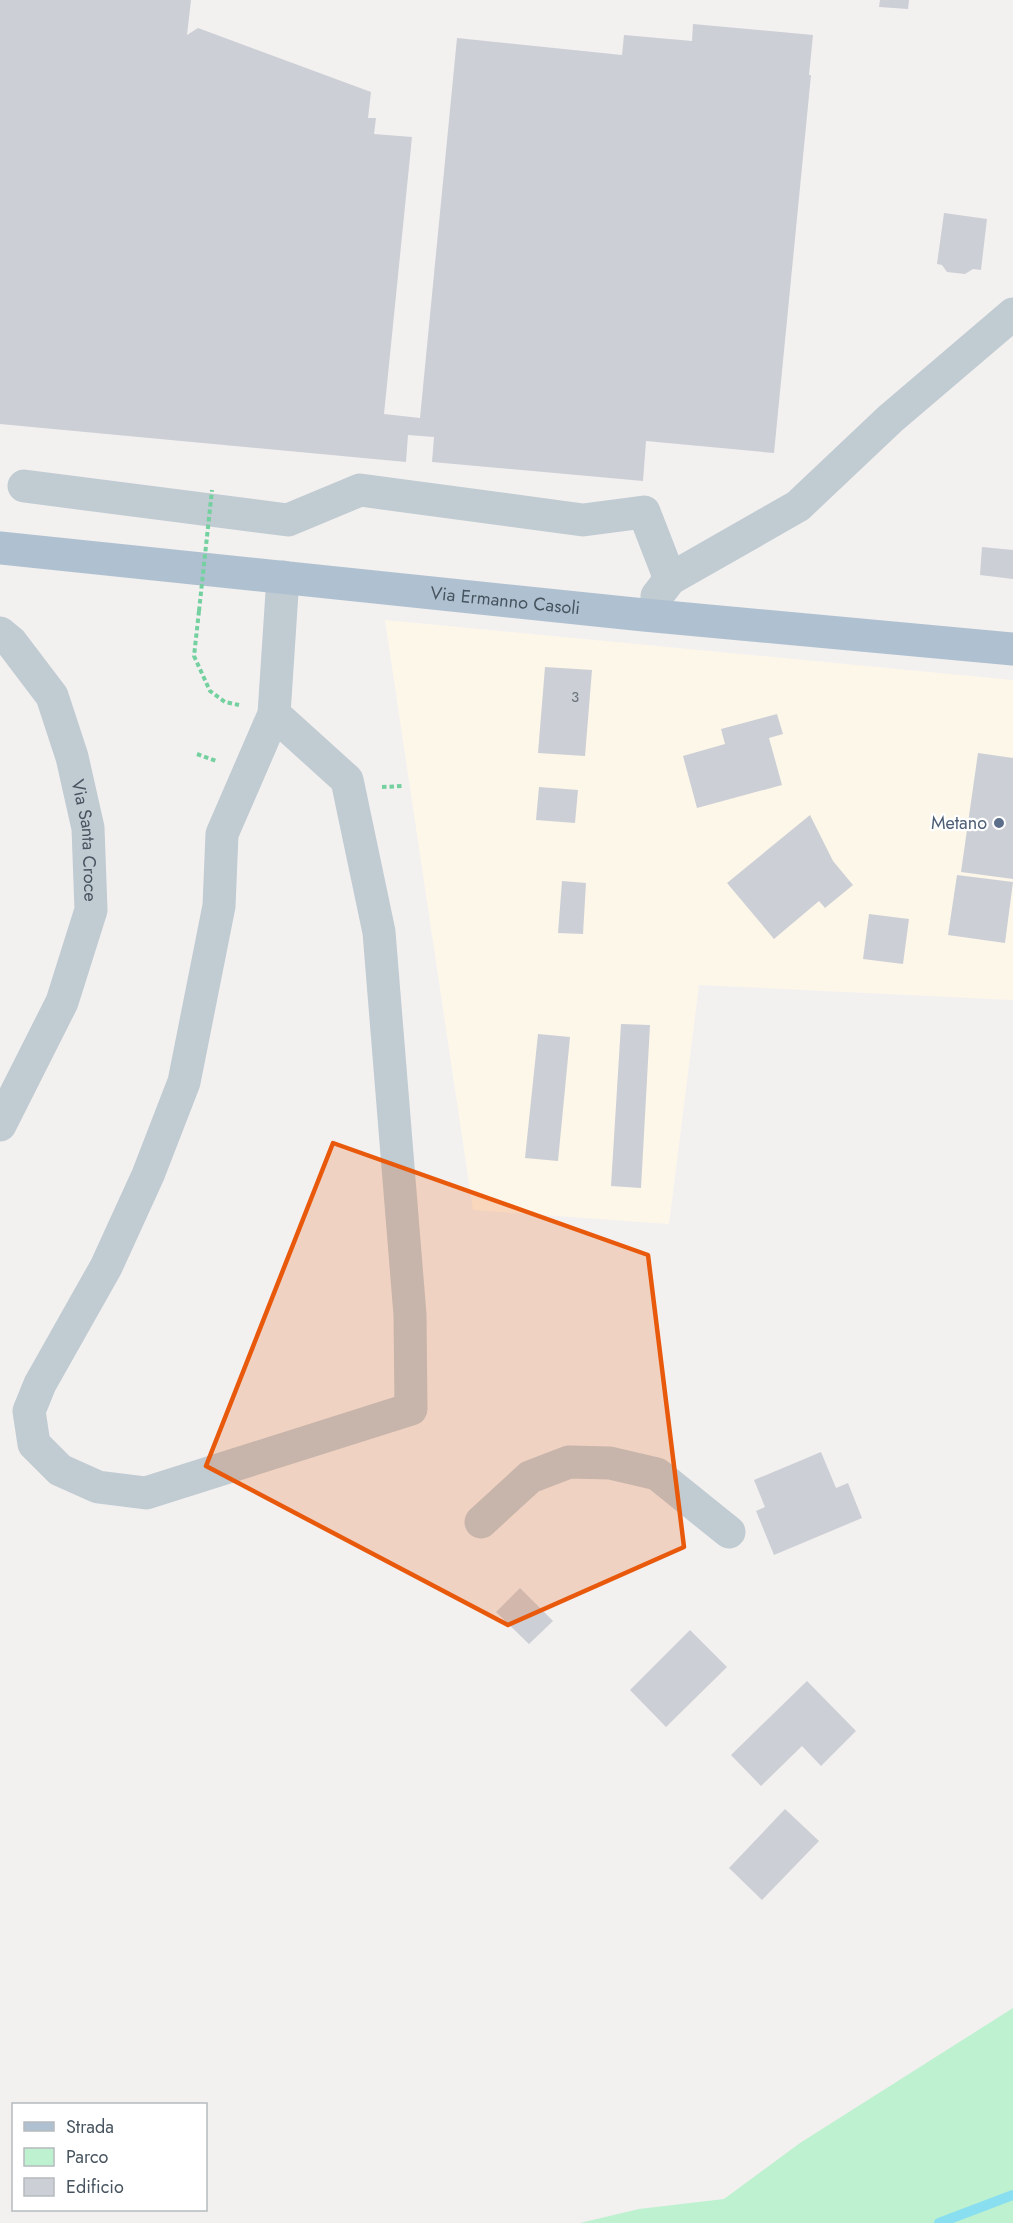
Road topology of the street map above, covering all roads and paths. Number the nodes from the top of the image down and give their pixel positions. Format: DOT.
graph roads {
  1 [pos="1013,314"];
  2 [pos="24,486"];
  3 [pos="212,490"];
  4 [pos="0,548"];
  5 [pos="283,577"];
  6 [pos="670,579"];
  7 [pos="644,615"];
  8 [pos="0,633"];
  9 [pos="1013,648"];
  10 [pos="274,714"];
  11 [pos="0,1125"];
  12 [pos="481,1522"];
  13 [pos="729,1532"];
  1 -- 6 [label="street"];
  2 -- 6 [label="street"];
  3 -- 10 [label="path, bridge"];
  4 -- 5 [label="main road, Via Ermanno Casoli"];
  5 -- 7 [label="main road, Via Ermanno Casoli"];
  5 -- 10 [label="street"];
  6 -- 7 [label="street"];
  7 -- 9 [label="main road, Via Ermanno Casoli"];
  8 -- 11 [label="street, Via Santa Croce"];
  10 -- 10 [label="street"];
  12 -- 13 [label="street"];
}
